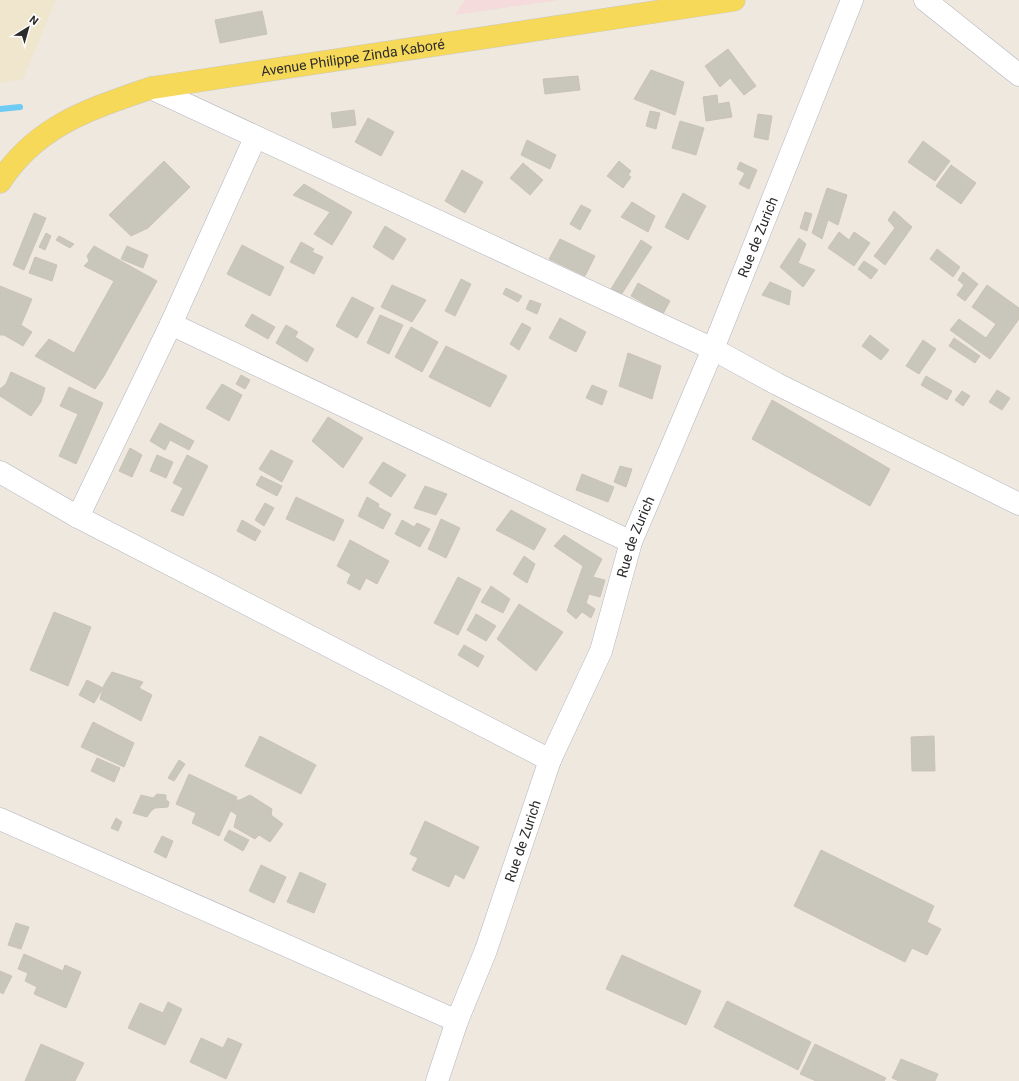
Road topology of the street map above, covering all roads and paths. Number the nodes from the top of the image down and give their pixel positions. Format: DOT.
graph roads {
  1 [pos="734,0"];
  2 [pos="852,0"];
  3 [pos="925,0"];
  4 [pos="1019,75"];
  5 [pos="151,88"];
  6 [pos="256,138"];
  7 [pos="3,170"];
  8 [pos="171,324"];
  9 [pos="712,349"];
  10 [pos="0,472"];
  11 [pos="1019,504"];
  12 [pos="78,517"];
  13 [pos="632,542"];
  14 [pos="550,760"];
  15 [pos="0,819"];
  16 [pos="457,1021"];
  17 [pos="437,1081"];
  1 -- 5 [label="main road, Avenue Philippe Zinda Kaboré"];
  2 -- 9 [label="street, Rue de Zurich"];
  3 -- 4 [label="street"];
  5 -- 6 [label="street"];
  5 -- 7 [label="main road, Avenue Philippe Zinda Kaboré"];
  6 -- 8 [label="street"];
  6 -- 9 [label="street"];
  8 -- 12 [label="street"];
  8 -- 13 [label="street"];
  9 -- 11 [label="street"];
  9 -- 13 [label="street, Rue de Zurich"];
  10 -- 12 [label="street"];
  12 -- 14 [label="street"];
  13 -- 14 [label="street, Rue de Zurich"];
  14 -- 16 [label="street, Rue de Zurich"];
  15 -- 16 [label="street"];
  16 -- 17 [label="street, Rue de Zurich"];
}
